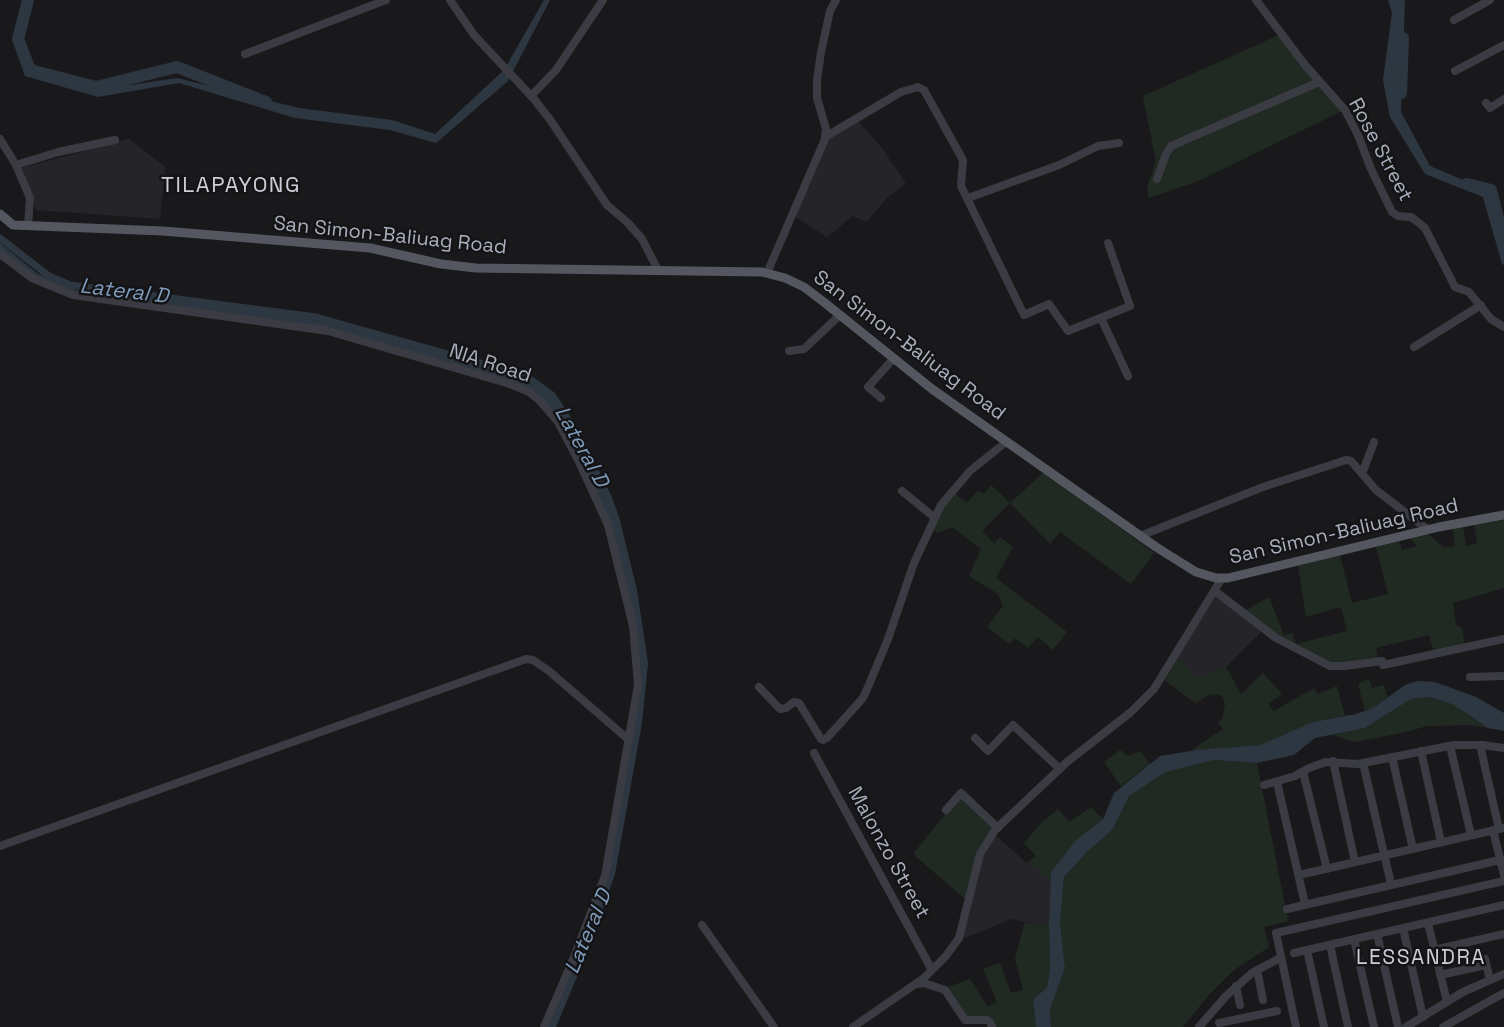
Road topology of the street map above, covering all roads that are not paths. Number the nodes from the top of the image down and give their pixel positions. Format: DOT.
graph roads {
  1 [pos="386,0"];
  2 [pos="450,0"];
  3 [pos="603,0"];
  4 [pos="836,0"];
  5 [pos="1256,0"];
  6 [pos="1490,0"];
  7 [pos="1454,20"];
  8 [pos="1504,45"];
  9 [pos="245,54"];
  10 [pos="1455,71"];
  11 [pos="1319,82"];
  12 [pos="531,96"];
  13 [pos="1504,99"];
  14 [pos="1486,103"];
  15 [pos="825,137"];
  16 [pos="0,139"];
  17 [pos="115,140"];
  18 [pos="1119,143"];
  19 [pos="16,165"];
  20 [pos="1157,179"];
  21 [pos="968,198"];
  22 [pos="0,214"];
  23 [pos="28,225"];
  24 [pos="1108,243"];
  25 [pos="0,254"];
  26 [pos="658,270"];
  27 [pos="767,273"];
  28 [pos="1480,305"];
  29 [pos="840,315"];
  30 [pos="1101,318"];
  31 [pos="1504,327"];
  32 [pos="1414,347"];
  33 [pos="789,351"];
  34 [pos="894,358"];
  35 [pos="1128,376"];
  36 [pos="880,398"];
  37 [pos="1006,442"];
  38 [pos="1374,442"];
  39 [pos="1362,474"];
  40 [pos="902,491"];
  41 [pos="1504,515"];
  42 [pos="935,518"];
  43 [pos="1427,529"];
  44 [pos="1140,536"];
  45 [pos="1222,578"];
  46 [pos="1215,591"];
  47 [pos="1504,639"];
  48 [pos="1504,676"];
  49 [pos="1470,677"];
  50 [pos="759,687"];
  51 [pos="975,738"];
  52 [pos="630,740"];
  53 [pos="1480,745"];
  54 [pos="1450,746"];
  55 [pos="1504,748"];
  56 [pos="1421,751"];
  57 [pos="814,753"];
  58 [pos="1392,757"];
  59 [pos="1333,761"];
  60 [pos="1363,762"];
  61 [pos="1060,769"];
  62 [pos="1303,772"];
  63 [pos="1277,782"];
  64 [pos="1264,785"];
  65 [pos="946,810"];
  66 [pos="998,828"];
  67 [pos="1499,829"];
  68 [pos="1471,835"];
  69 [pos="1441,842"];
  70 [pos="0,846"];
  71 [pos="1501,848"];
  72 [pos="1413,849"];
  73 [pos="1384,855"];
  74 [pos="1500,860"];
  75 [pos="1355,862"];
  76 [pos="1327,869"];
  77 [pos="1299,875"];
  78 [pos="1504,875"];
  79 [pos="1504,881"];
  80 [pos="1391,884"];
  81 [pos="1305,904"];
  82 [pos="1504,905"];
  83 [pos="1287,909"];
  84 [pos="1428,922"];
  85 [pos="702,926"];
  86 [pos="1403,928"];
  87 [pos="1377,934"];
  88 [pos="1504,934"];
  89 [pos="1354,939"];
  90 [pos="1330,945"];
  91 [pos="1307,950"];
  92 [pos="1434,950"];
  93 [pos="1294,953"];
  94 [pos="1280,958"];
  95 [pos="932,970"];
  96 [pos="1257,970"];
  97 [pos="1504,974"];
  98 [pos="1440,975"];
  99 [pos="1490,980"];
  100 [pos="915,984"];
  101 [pos="1236,986"];
  102 [pos="1504,993"];
  103 [pos="1263,1000"];
  104 [pos="1447,1002"];
  105 [pos="1240,1005"];
  106 [pos="1214,1009"];
  107 [pos="1276,1011"];
  108 [pos="1423,1017"];
  109 [pos="1220,1025"];
  110 [pos="544,1027"];
  111 [pos="774,1027"];
  112 [pos="853,1027"];
  113 [pos="992,1027"];
  114 [pos="1199,1027"];
  115 [pos="1296,1027"];
  116 [pos="1324,1027"];
  117 [pos="1348,1027"];
  118 [pos="1374,1027"];
  119 [pos="1398,1027"];
  120 [pos="1406,1027"];
  121 [pos="1443,1027"];
  1 -- 9 [label="street"];
  2 -- 12 [label="street"];
  3 -- 12 [label="street"];
  4 -- 15 [label="street"];
  5 -- 11 [label="street, Rose Street"];
  6 -- 7 [label="street"];
  8 -- 10 [label="street"];
  11 -- 20 [label="street"];
  11 -- 28 [label="street, Rose Street"];
  12 -- 26 [label="street"];
  13 -- 14 [label="street"];
  15 -- 21 [label="street"];
  15 -- 27 [label="street"];
  16 -- 19 [label="street"];
  17 -- 19 [label="street"];
  18 -- 21 [label="street"];
  19 -- 23 [label="street"];
  21 -- 30 [label="street"];
  22 -- 23 [label="main road, San Simon-Baliuag Road"];
  23 -- 26 [label="main road, San Simon-Baliuag Road"];
  24 -- 30 [label="street"];
  25 -- 52 [label="street, NIA Road"];
  26 -- 27 [label="main road, San Simon-Baliuag Road"];
  27 -- 29 [label="main road, San Simon-Baliuag Road"];
  28 -- 31 [label="street, Rose Street"];
  28 -- 32 [label="street"];
  29 -- 33 [label="street"];
  29 -- 34 [label="main road, San Simon-Baliuag Road"];
  30 -- 35 [label="street"];
  34 -- 36 [label="street"];
  34 -- 37 [label="main road, San Simon-Baliuag Road"];
  37 -- 42 [label="street"];
  37 -- 44 [label="main road, San Simon-Baliuag Road"];
  38 -- 39 [label="street"];
  39 -- 43 [label="street"];
  39 -- 44 [label="street"];
  40 -- 42 [label="street"];
  41 -- 43 [label="main road, San Simon-Baliuag Road"];
  42 -- 50 [label="street"];
  43 -- 45 [label="main road, San Simon-Baliuag Road"];
  44 -- 45 [label="main road, San Simon-Baliuag Road"];
  45 -- 46 [label="street"];
  46 -- 47 [label="street"];
  46 -- 61 [label="street"];
  48 -- 49 [label="street"];
  51 -- 61 [label="street"];
  52 -- 70 [label="street"];
  52 -- 110 [label="street, NIA Road"];
  53 -- 54 [label="street"];
  53 -- 55 [label="street"];
  53 -- 67 [label="street"];
  54 -- 56 [label="street"];
  54 -- 68 [label="street"];
  56 -- 58 [label="street"];
  56 -- 69 [label="street"];
  57 -- 95 [label="street, Malonzo Street"];
  58 -- 60 [label="street"];
  58 -- 72 [label="street"];
  59 -- 60 [label="street"];
  59 -- 62 [label="street"];
  59 -- 75 [label="street"];
  60 -- 73 [label="street"];
  61 -- 66 [label="street"];
  62 -- 63 [label="street"];
  62 -- 76 [label="street"];
  63 -- 64 [label="street"];
  63 -- 77 [label="street"];
  65 -- 66 [label="street"];
  66 -- 95 [label="street"];
  67 -- 68 [label="street"];
  67 -- 71 [label="street"];
  68 -- 69 [label="street"];
  69 -- 72 [label="street"];
  71 -- 74 [label="street"];
  72 -- 73 [label="street"];
  73 -- 75 [label="street"];
  73 -- 80 [label="street"];
  74 -- 78 [label="street"];
  74 -- 80 [label="street"];
  75 -- 76 [label="street"];
  76 -- 77 [label="street"];
  77 -- 81 [label="street"];
  79 -- 94 [label="street"];
  80 -- 81 [label="street"];
  81 -- 83 [label="street"];
  82 -- 84 [label="street"];
  84 -- 86 [label="street"];
  84 -- 92 [label="street"];
  85 -- 111 [label="street"];
  86 -- 87 [label="street"];
  86 -- 108 [label="street"];
  87 -- 89 [label="street"];
  87 -- 119 [label="street"];
  88 -- 92 [label="street"];
  89 -- 90 [label="street"];
  89 -- 118 [label="street"];
  90 -- 91 [label="street"];
  90 -- 117 [label="street"];
  91 -- 93 [label="street"];
  91 -- 116 [label="street"];
  92 -- 98 [label="street"];
  94 -- 96 [label="street"];
  94 -- 115 [label="street"];
  95 -- 100 [label="street"];
  96 -- 101 [label="street"];
  96 -- 103 [label="street"];
  97 -- 99 [label="street"];
  98 -- 99 [label="street"];
  98 -- 104 [label="street"];
  99 -- 104 [label="street"];
  100 -- 112 [label="street"];
  100 -- 113 [label="street"];
  101 -- 105 [label="street"];
  101 -- 106 [label="street"];
  102 -- 121 [label="street"];
  104 -- 108 [label="street"];
  106 -- 109 [label="street"];
  106 -- 114 [label="street"];
  107 -- 109 [label="street"];
  108 -- 120 [label="street"];
}
